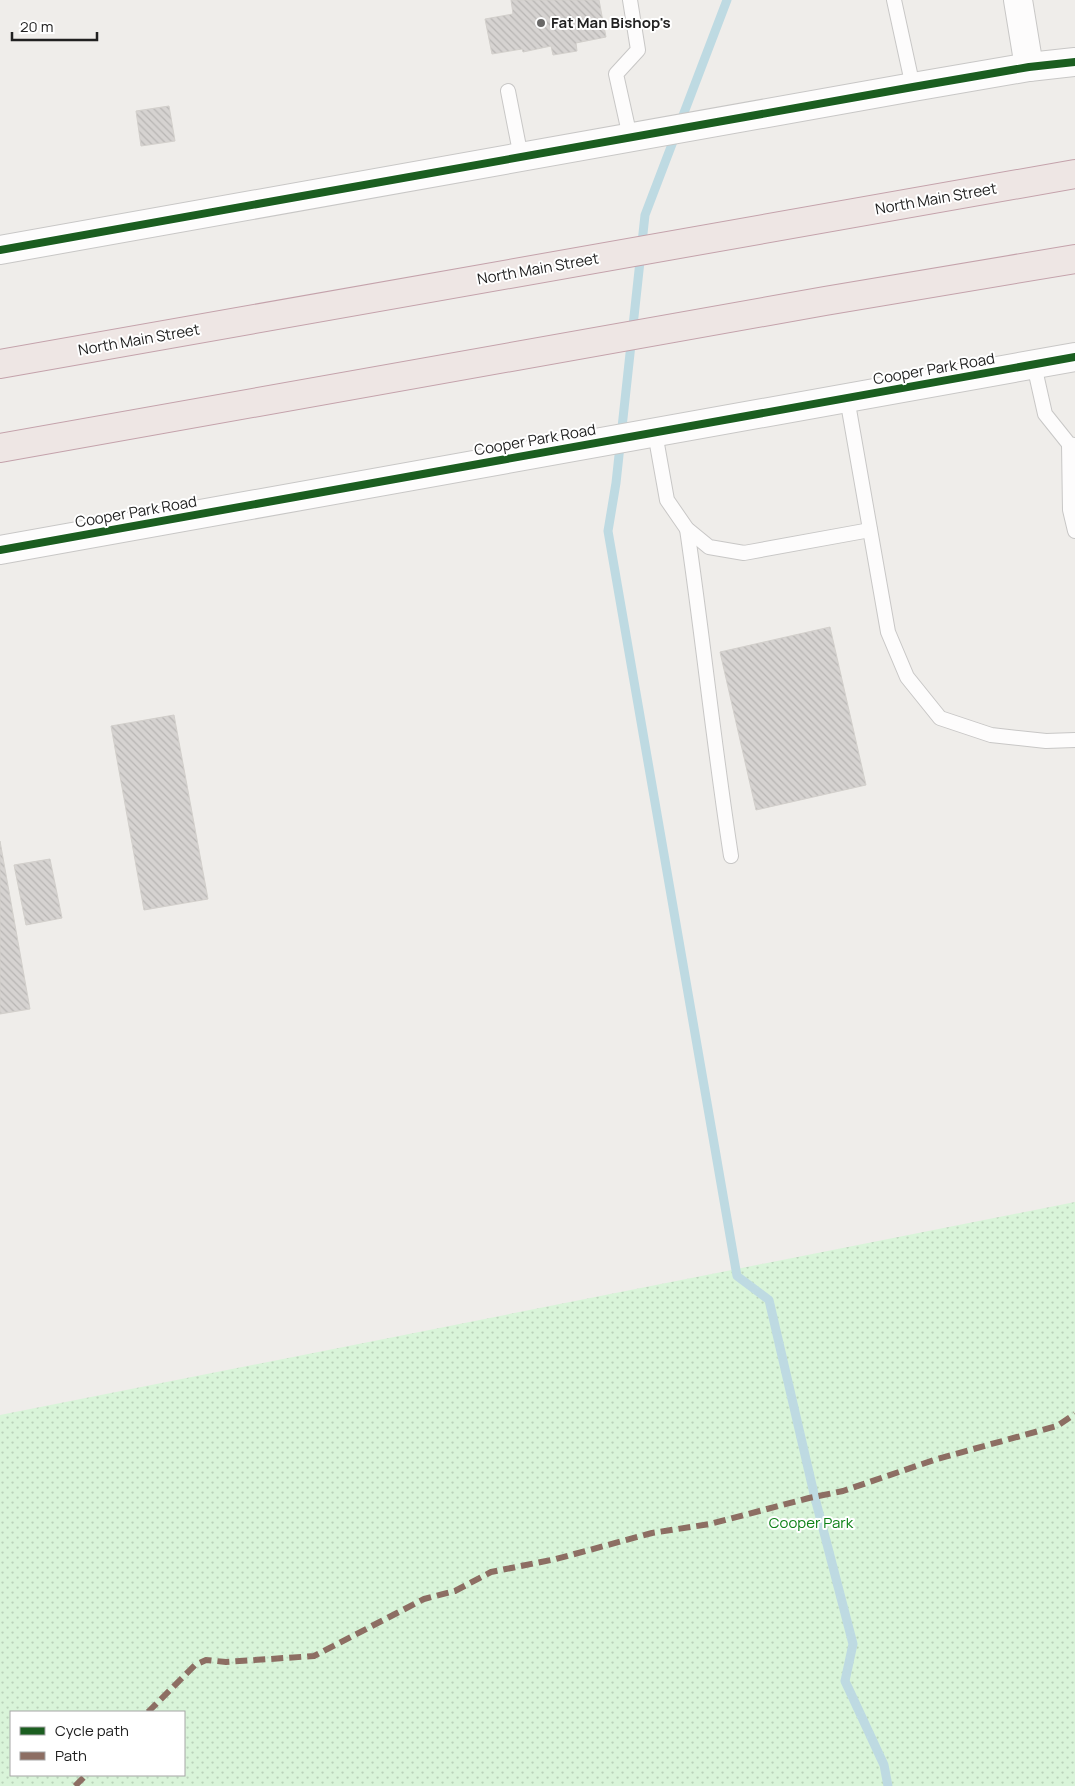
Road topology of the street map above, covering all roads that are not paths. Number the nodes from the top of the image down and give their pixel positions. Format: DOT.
graph roads {
  1 [pos="630,0"];
  2 [pos="895,0"];
  3 [pos="1018,0"];
  4 [pos="1075,62"];
  5 [pos="1029,67"];
  6 [pos="912,87"];
  7 [pos="508,92"];
  8 [pos="630,137"];
  9 [pos="521,157"];
  10 [pos="1075,174"];
  11 [pos="0,250"];
  12 [pos="1075,259"];
  13 [pos="1075,357"];
  14 [pos="0,364"];
  15 [pos="1034,364"];
  16 [pos="847,398"];
  17 [pos="655,432"];
  18 [pos="1072,445"];
  19 [pos="0,448"];
  20 [pos="687,529"];
  21 [pos="870,530"];
  22 [pos="1075,531"];
  23 [pos="0,550"];
  24 [pos="1075,740"];
  25 [pos="731,856"];
  1 -- 8 [label="lane"];
  2 -- 6 [label="lane"];
  3 -- 5 [label="street"];
  4 -- 5 [label="street"];
  5 -- 6 [label="street"];
  6 -- 8 [label="street"];
  7 -- 9 [label="lane"];
  8 -- 9 [label="street"];
  9 -- 11 [label="street"];
  10 -- 14 [label="highway, North Main Street"];
  12 -- 19 [label="highway"];
  13 -- 15 [label="street, Cooper Park Road"];
  15 -- 16 [label="street, Cooper Park Road"];
  15 -- 18 [label="lane"];
  16 -- 17 [label="street, Cooper Park Road"];
  16 -- 21 [label="lane"];
  17 -- 20 [label="lane"];
  17 -- 23 [label="street, Cooper Park Road"];
  18 -- 22 [label="lane"];
  20 -- 21 [label="lane"];
  20 -- 25 [label="lane"];
  21 -- 24 [label="lane"];
}
